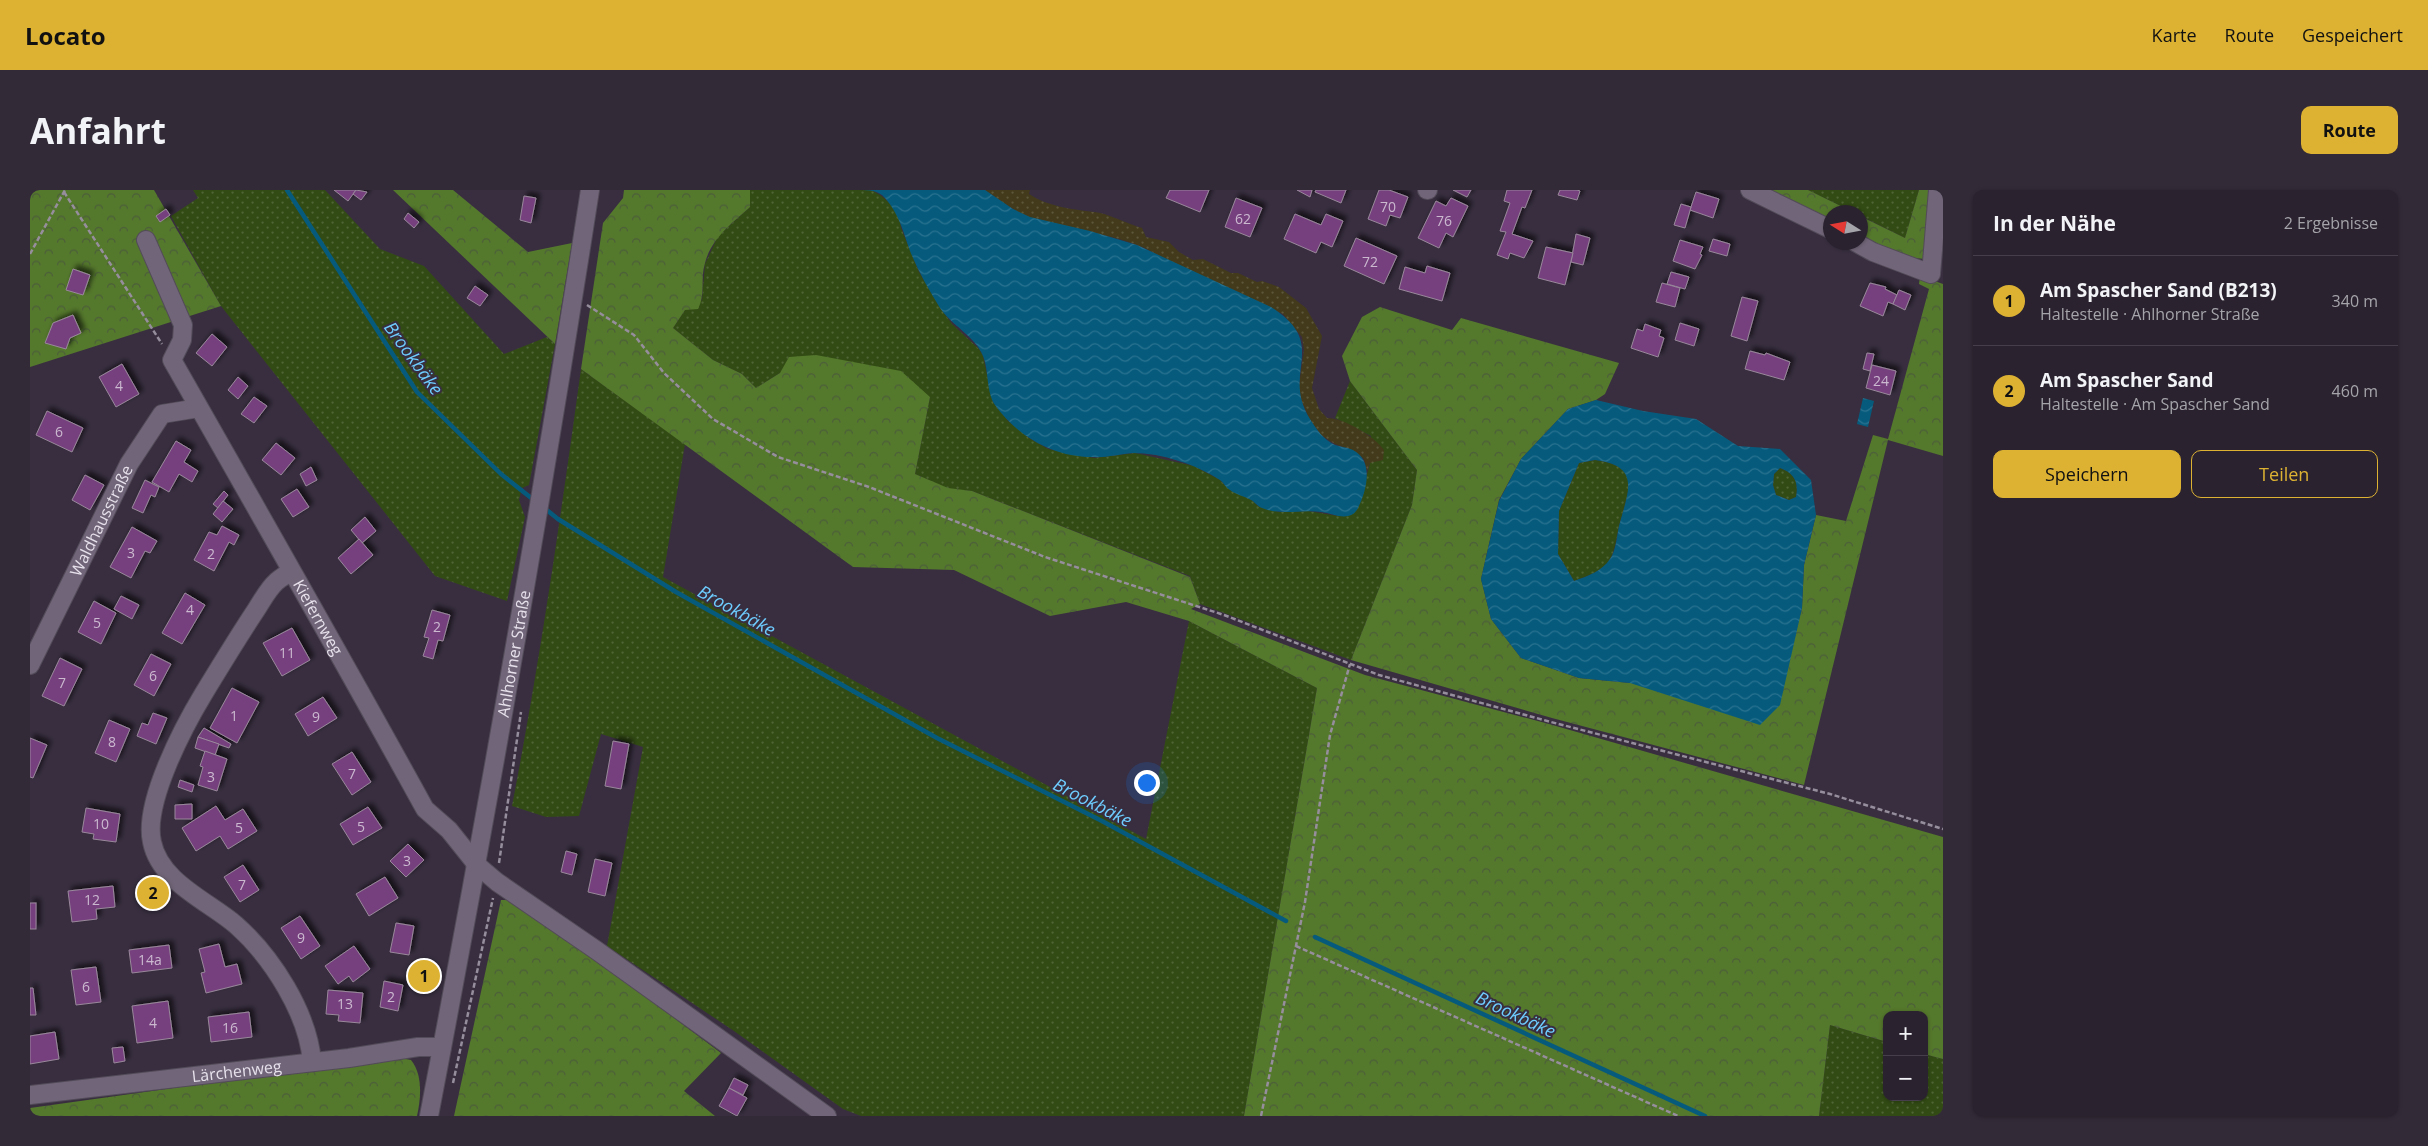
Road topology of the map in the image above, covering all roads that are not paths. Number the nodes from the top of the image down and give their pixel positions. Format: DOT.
graph roads {
  1 [pos="590,190"];
  2 [pos="1750,190"];
  3 [pos="1938,190"];
  4 [pos="1823,226"];
  5 [pos="146,240"];
  6 [pos="1868,249"];
  7 [pos="200,408"];
  8 [pos="292,572"];
  9 [pos="30,664"];
  10 [pos="477,865"];
  11 [pos="442,1047"];
  12 [pos="312,1062"];
  13 [pos="30,1095"];
  14 [pos="429,1116"];
  15 [pos="827,1116"];
  1 -- 10 [label="street, Ahlhorner Straße"];
  2 -- 4 [label="street"];
  3 -- 6 [label="street"];
  5 -- 7 [label="street, Kiefernweg"];
  7 -- 8 [label="street, Kiefernweg"];
  7 -- 9 [label="street, Waldhausstraße"];
  8 -- 10 [label="street, Kiefernweg"];
  8 -- 12 [label="street"];
  10 -- 11 [label="street, Ahlhorner Straße"];
  10 -- 15 [label="street, Kiefernweg"];
  11 -- 12 [label="street, Lärchenweg"];
  11 -- 14 [label="street, Ahlhorner Straße"];
  12 -- 13 [label="street, Lärchenweg"];
}
